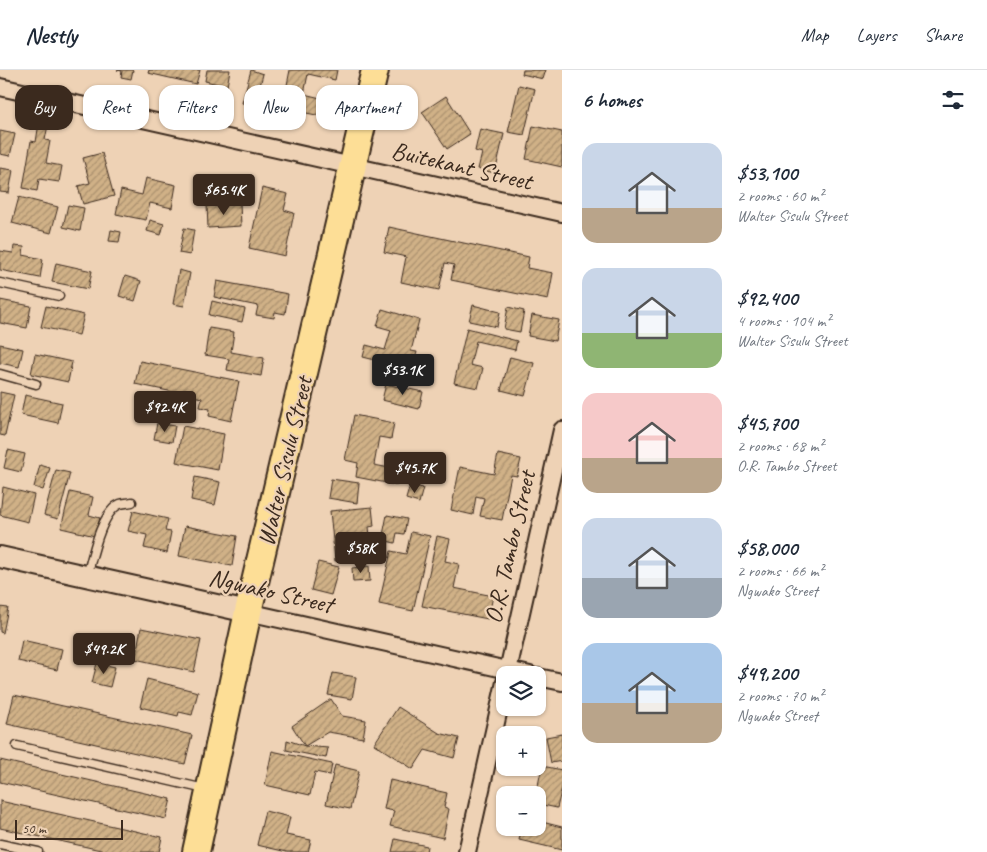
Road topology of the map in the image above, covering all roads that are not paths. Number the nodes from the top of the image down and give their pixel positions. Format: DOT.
graph roads {
  1 [pos="375,70"];
  2 [pos="0,87"];
  3 [pos="353,165"];
  4 [pos="562,213"];
  5 [pos="0,283"];
  6 [pos="59,296"];
  7 [pos="0,374"];
  8 [pos="36,384"];
  9 [pos="562,430"];
  10 [pos="559,453"];
  11 [pos="132,502"];
  12 [pos="0,557"];
  13 [pos="87,576"];
  14 [pos="248,612"];
  15 [pos="508,666"];
  16 [pos="496,674"];
  17 [pos="546,679"];
  18 [pos="562,682"];
  19 [pos="497,716"];
  20 [pos="17,746"];
  21 [pos="209,790"];
  22 [pos="0,844"];
  23 [pos="38,852"];
  24 [pos="196,852"];
  25 [pos="467,852"];
  1 -- 3 [label="highway, Walter Sisulu Street"];
  2 -- 3 [label="street, Buitekant Street"];
  3 -- 4 [label="street, Buitekant Street"];
  3 -- 14 [label="highway, Walter Sisulu Street"];
  5 -- 6 [label="lane"];
  7 -- 8 [label="lane"];
  9 -- 10 [label="street, O.R. Tambo Street"];
  10 -- 15 [label="street, O.R. Tambo Street"];
  11 -- 13 [label="lane"];
  12 -- 13 [label="street, Ngwako Street"];
  13 -- 14 [label="street, Ngwako Street"];
  14 -- 16 [label="street, Ngwako Street"];
  14 -- 21 [label="highway, Walter Sisulu Street"];
  17 -- 18 [label="street"];
  19 -- 25 [label="street, O.R. Tambo Street"];
  20 -- 21 [label="lane"];
  21 -- 24 [label="highway, Walter Sisulu Street"];
  22 -- 23 [label="lane"];
}
